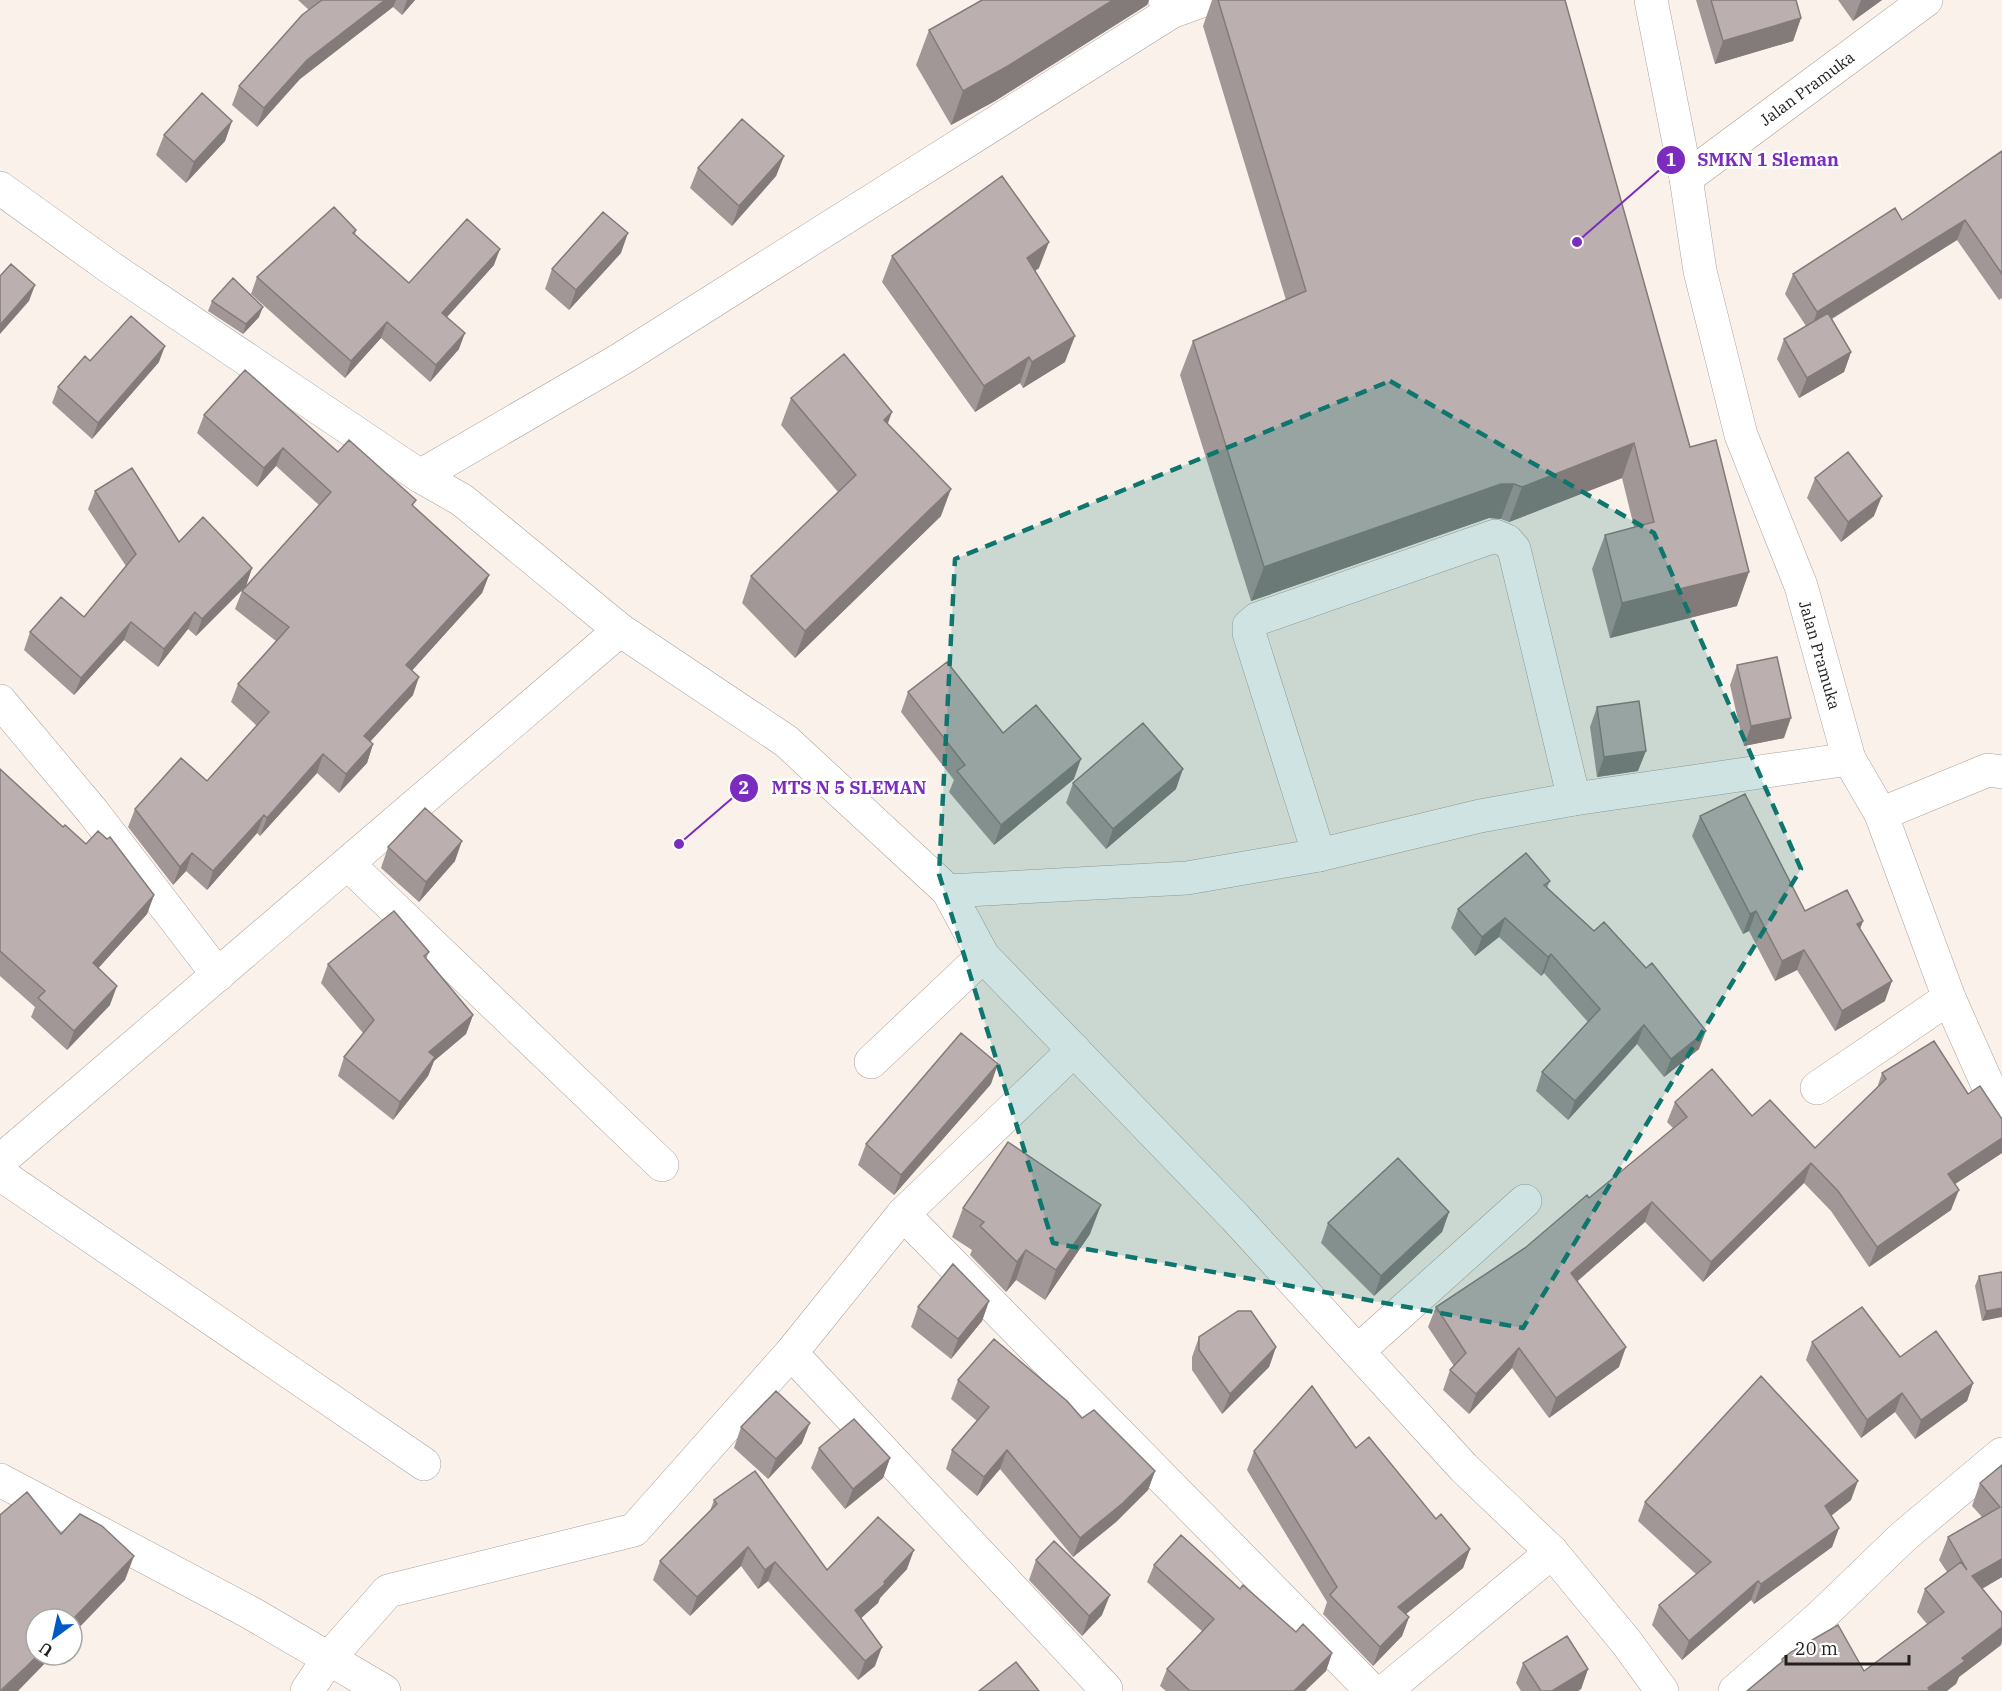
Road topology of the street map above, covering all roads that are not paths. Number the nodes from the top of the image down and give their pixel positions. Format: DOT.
graph roads {
  1 [pos="1204,0"];
  2 [pos="1651,0"];
  3 [pos="1926,0"];
  4 [pos="1168,6"];
  5 [pos="1686,178"];
  6 [pos="0,188"];
  7 [pos="420,476"];
  8 [pos="620,630"];
  9 [pos="0,701"];
  10 [pos="1849,759"];
  11 [pos="2002,772"];
  12 [pos="1574,799"];
  13 [pos="1881,814"];
  14 [pos="1319,855"];
  15 [pos="348,864"];
  16 [pos="948,891"];
  17 [pos="983,956"];
  18 [pos="218,975"];
  19 [pos="1949,998"];
  20 [pos="1074,1050"];
  21 [pos="871,1062"];
  22 [pos="1817,1088"];
  23 [pos="2002,1117"];
  24 [pos="0,1161"];
  25 [pos="662,1165"];
  26 [pos="0,1174"];
  27 [pos="1525,1201"];
  28 [pos="903,1214"];
  29 [pos="1358,1351"];
  30 [pos="791,1353"];
  31 [pos="2002,1454"];
  32 [pos="424,1464"];
  33 [pos="0,1480"];
  34 [pos="1552,1552"];
  35 [pos="329,1658"];
  36 [pos="1106,1689"];
  37 [pos="307,1691"];
  38 [pos="384,1691"];
  39 [pos="1372,1691"];
  40 [pos="1385,1691"];
  41 [pos="1662,1691"];
  42 [pos="1735,1691"];
  1 -- 4 [label="street"];
  2 -- 5 [label="street, Jalan Pramuka"];
  3 -- 5 [label="street, Jalan Pramuka"];
  4 -- 7 [label="street"];
  5 -- 10 [label="street, Jalan Pramuka"];
  6 -- 7 [label="street"];
  7 -- 8 [label="street"];
  8 -- 15 [label="street"];
  8 -- 16 [label="street"];
  9 -- 18 [label="street"];
  10 -- 12 [label="street"];
  10 -- 13 [label="street, Jalan Pramuka"];
  11 -- 13 [label="street"];
  12 -- 14 [label="street"];
  12 -- 14 [label="street"];
  13 -- 19 [label="street, Jalan Pramuka"];
  14 -- 16 [label="street"];
  15 -- 18 [label="street"];
  15 -- 25 [label="street"];
  16 -- 17 [label="street"];
  17 -- 20 [label="street"];
  17 -- 21 [label="street"];
  18 -- 24 [label="street"];
  19 -- 22 [label="street"];
  19 -- 23 [label="street, Jalan Pramuka"];
  20 -- 28 [label="street"];
  20 -- 29 [label="street"];
  26 -- 32 [label="street"];
  27 -- 29 [label="street"];
  28 -- 30 [label="street"];
  28 -- 39 [label="street"];
  29 -- 34 [label="street"];
  30 -- 35 [label="street"];
  30 -- 36 [label="street"];
  31 -- 42 [label="street"];
  33 -- 35 [label="street"];
  34 -- 40 [label="street"];
  34 -- 41 [label="street"];
  35 -- 37 [label="street"];
  35 -- 38 [label="street"];
}
